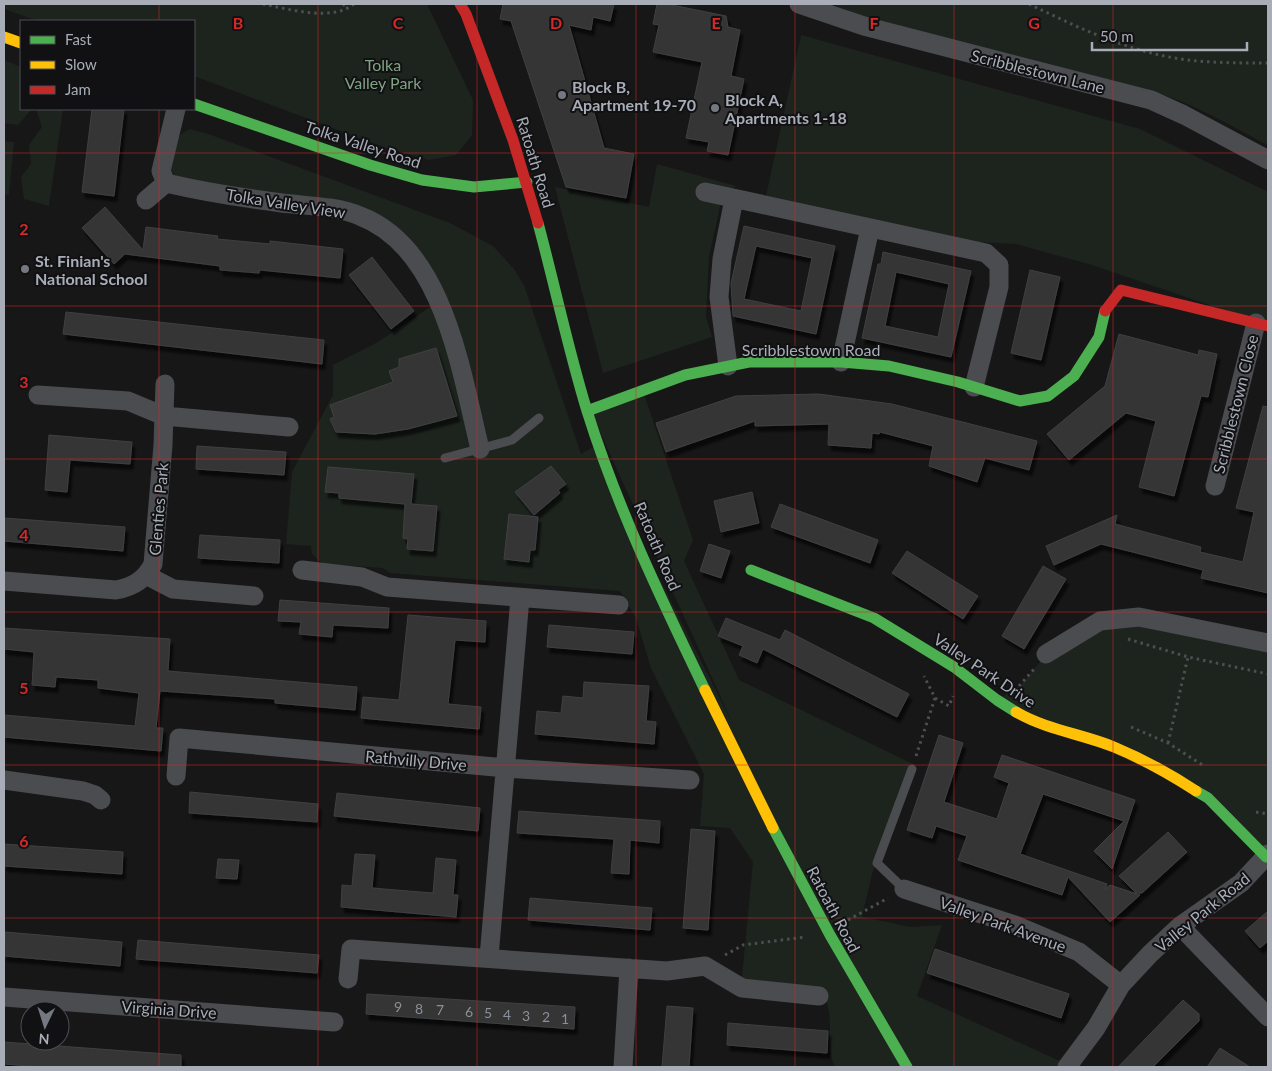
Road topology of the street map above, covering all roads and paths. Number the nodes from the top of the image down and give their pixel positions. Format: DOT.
graph roads {
  1 [pos="262,4"];
  2 [pos="344,4"];
  3 [pos="354,4"];
  4 [pos="460,4"];
  5 [pos="799,4"];
  6 [pos="1029,4"];
  7 [pos="348,9"];
  8 [pos="4,36"];
  9 [pos="20,43"];
  10 [pos="1268,63"];
  11 [pos="195,104"];
  12 [pos="176,110"];
  13 [pos="1268,160"];
  14 [pos="527,182"];
  15 [pos="166,183"];
  16 [pos="705,192"];
  17 [pos="734,199"];
  18 [pos="146,200"];
  19 [pos="870,228"];
  20 [pos="1262,325"];
  21 [pos="841,362"];
  22 [pos="728,366"];
  23 [pos="165,384"];
  24 [pos="974,386"];
  25 [pos="38,396"];
  26 [pos="587,411"];
  27 [pos="164,416"];
  28 [pos="539,418"];
  29 [pos="289,427"];
  30 [pos="480,449"];
  31 [pos="445,458"];
  32 [pos="1215,486"];
  33 [pos="302,570"];
  34 [pos="751,570"];
  35 [pos="146,575"];
  36 [pos="4,581"];
  37 [pos="254,596"];
  38 [pos="520,598"];
  39 [pos="618,605"];
  40 [pos="1127,638"];
  41 [pos="1268,643"];
  42 [pos="1046,654"];
  43 [pos="1188,657"];
  44 [pos="923,674"];
  45 [pos="1268,674"];
  46 [pos="1168,743"];
  47 [pos="506,768"];
  48 [pos="912,769"];
  49 [pos="176,776"];
  50 [pos="4,780"];
  51 [pos="690,780"];
  52 [pos="101,800"];
  53 [pos="1267,856"];
  54 [pos="904,889"];
  55 [pos="1180,926"];
  56 [pos="827,931"];
  57 [pos="489,957"];
  58 [pos="705,966"];
  59 [pos="629,968"];
  60 [pos="348,979"];
  61 [pos="1121,985"];
  62 [pos="819,996"];
  63 [pos="4,997"];
  64 [pos="1268,1017"];
  65 [pos="334,1022"];
  66 [pos="623,1067"];
  67 [pos="907,1067"];
  68 [pos="1067,1067"];
  1 -- 7 [label="path"];
  2 -- 7 [label="path"];
  3 -- 7 [label="path"];
  4 -- 14 [label="street, Ratoath Road"];
  5 -- 13 [label="street, Scribblestown Lane"];
  6 -- 10 [label="path"];
  8 -- 9 [label="street"];
  11 -- 14 [label="street, Tolka Valley Road"];
  12 -- 15 [label="street"];
  14 -- 26 [label="street, Ratoath Road"];
  15 -- 18 [label="street"];
  15 -- 30 [label="street, Tolka Valley View"];
  16 -- 17 [label="street"];
  17 -- 19 [label="street"];
  17 -- 22 [label="street"];
  19 -- 21 [label="street"];
  19 -- 24 [label="street"];
  20 -- 24 [label="street, Scribblestown Road"];
  20 -- 32 [label="street, Scribblestown Close"];
  21 -- 22 [label="street, Scribblestown Road"];
  21 -- 24 [label="street, Scribblestown Road"];
  22 -- 26 [label="street, Scribblestown Road"];
  23 -- 27 [label="street, Glenties Park"];
  25 -- 27 [label="street"];
  26 -- 56 [label="street, Ratoath Road"];
  27 -- 29 [label="street"];
  27 -- 35 [label="street, Glenties Park"];
  28 -- 30 [label="lane"];
  30 -- 31 [label="lane"];
  33 -- 38 [label="street"];
  34 -- 53 [label="street, Valley Park Drive"];
  35 -- 36 [label="street, Glenties Park"];
  35 -- 37 [label="street"];
  38 -- 39 [label="street"];
  38 -- 47 [label="street"];
  40 -- 43 [label="path"];
  41 -- 42 [label="street"];
  43 -- 45 [label="path"];
  43 -- 46 [label="path"];
  44 -- 48 [label="path"];
  47 -- 49 [label="street, Rathvilly Drive"];
  47 -- 51 [label="street, Rathvilly Drive"];
  47 -- 57 [label="street"];
  48 -- 54 [label="lane"];
  50 -- 52 [label="street"];
  53 -- 55 [label="street, Valley Park Road"];
  54 -- 56 [label="path"];
  54 -- 61 [label="street, Valley Park Avenue"];
  55 -- 61 [label="street, Valley Park Road"];
  55 -- 64 [label="street"];
  56 -- 58 [label="path"];
  56 -- 67 [label="street, Ratoath Road"];
  57 -- 59 [label="street"];
  57 -- 60 [label="street"];
  58 -- 59 [label="street"];
  58 -- 62 [label="street"];
  59 -- 66 [label="street"];
  61 -- 68 [label="street, Valley Park Road"];
  63 -- 65 [label="street, Virginia Drive"];
}
